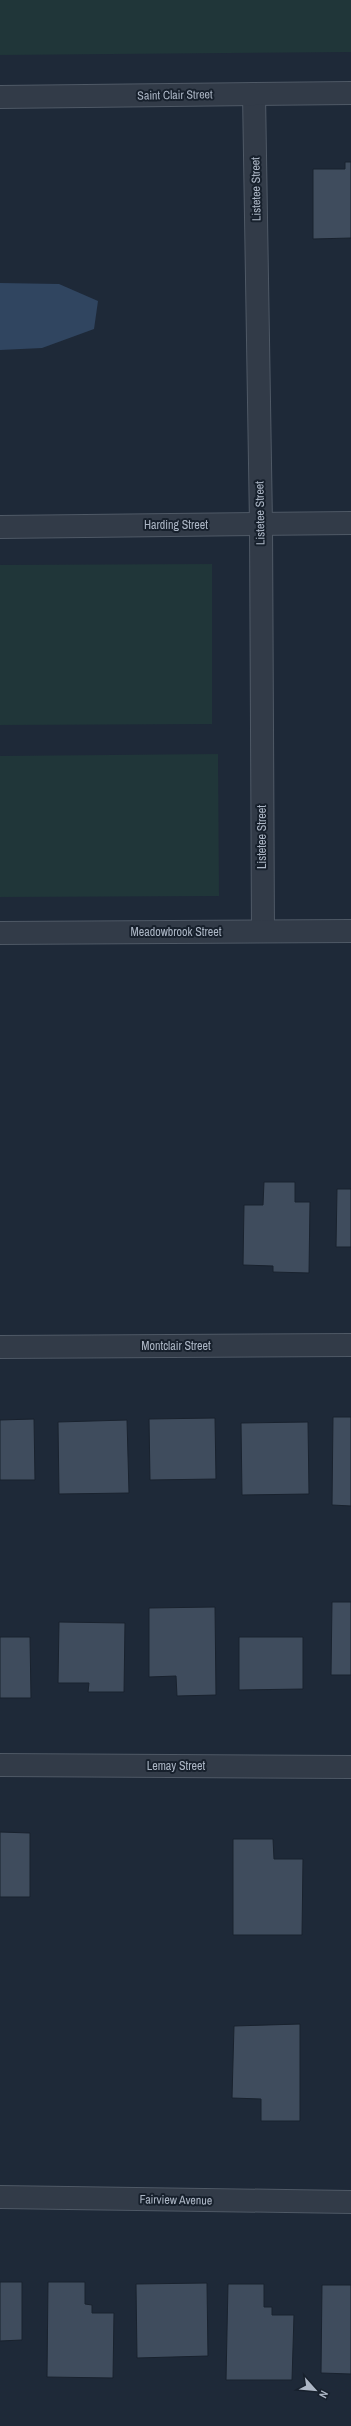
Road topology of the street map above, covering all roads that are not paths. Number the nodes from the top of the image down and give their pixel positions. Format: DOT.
graph roads {
  1 [pos="351,93"];
  2 [pos="254,94"];
  3 [pos="0,97"];
  4 [pos="351,523"];
  5 [pos="261,525"];
  6 [pos="0,527"];
  7 [pos="351,931"];
  8 [pos="262,932"];
  9 [pos="0,933"];
  10 [pos="351,1345"];
  11 [pos="0,1347"];
  12 [pos="0,1765"];
  13 [pos="351,1767"];
  14 [pos="0,2197"];
  15 [pos="351,2202"];
  1 -- 2 [label="street, Saint Clair Street"];
  2 -- 3 [label="street, Saint Clair Street"];
  2 -- 5 [label="street, Listetee Street"];
  4 -- 5 [label="street, Harding Street"];
  5 -- 6 [label="street, Harding Street"];
  5 -- 8 [label="street, Listetee Street"];
  7 -- 8 [label="street, Meadowbrook Street"];
  8 -- 9 [label="street, Meadowbrook Street"];
  10 -- 11 [label="street, Montclair Street"];
  12 -- 13 [label="street, Lemay Street"];
  14 -- 15 [label="street, Fairview Avenue"];
}
